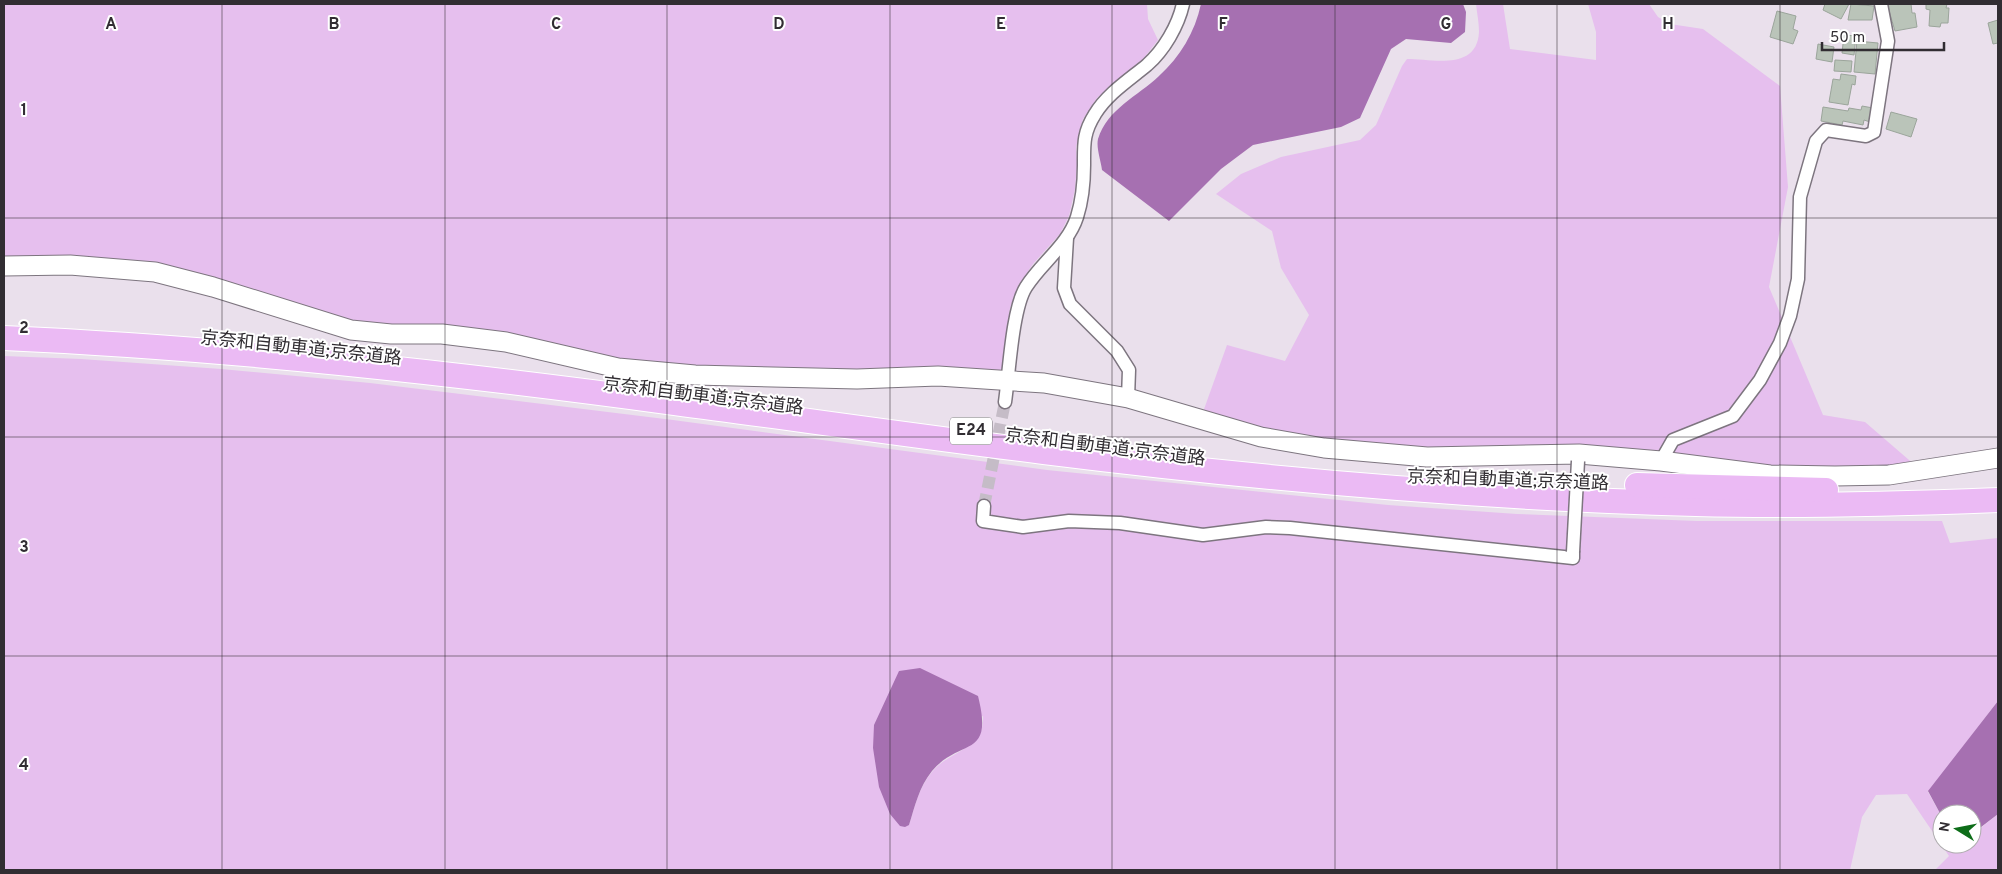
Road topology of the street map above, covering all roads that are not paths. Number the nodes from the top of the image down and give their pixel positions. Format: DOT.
graph roads {
  1 [pos="1183,4"];
  2 [pos="1881,4"];
  3 [pos="1066,238"];
  4 [pos="4,266"];
  5 [pos="4,328"];
  6 [pos="4,338"];
  7 [pos="1008,382"];
  8 [pos="1128,398"];
  9 [pos="1005,402"];
  10 [pos="1579,458"];
  11 [pos="1998,458"];
  12 [pos="1661,461"];
  13 [pos="1998,500"];
  14 [pos="1940,502"];
  15 [pos="984,506"];
  1 -- 3 [label="street"];
  2 -- 12 [label="street"];
  3 -- 7 [label="street"];
  3 -- 8 [label="street"];
  4 -- 7 [label="street"];
  5 -- 14 [label="highway, 京奈和自動車道;京奈道路 / E24"];
  6 -- 14 [label="highway, 京奈和自動車道;京奈道路 / E24"];
  7 -- 8 [label="street"];
  7 -- 9 [label="street"];
  8 -- 10 [label="street"];
  10 -- 12 [label="street"];
  10 -- 15 [label="street, bridge"];
  11 -- 12 [label="street"];
  13 -- 14 [label="highway, 京奈和自動車道;京奈道路 / E24"];
}
